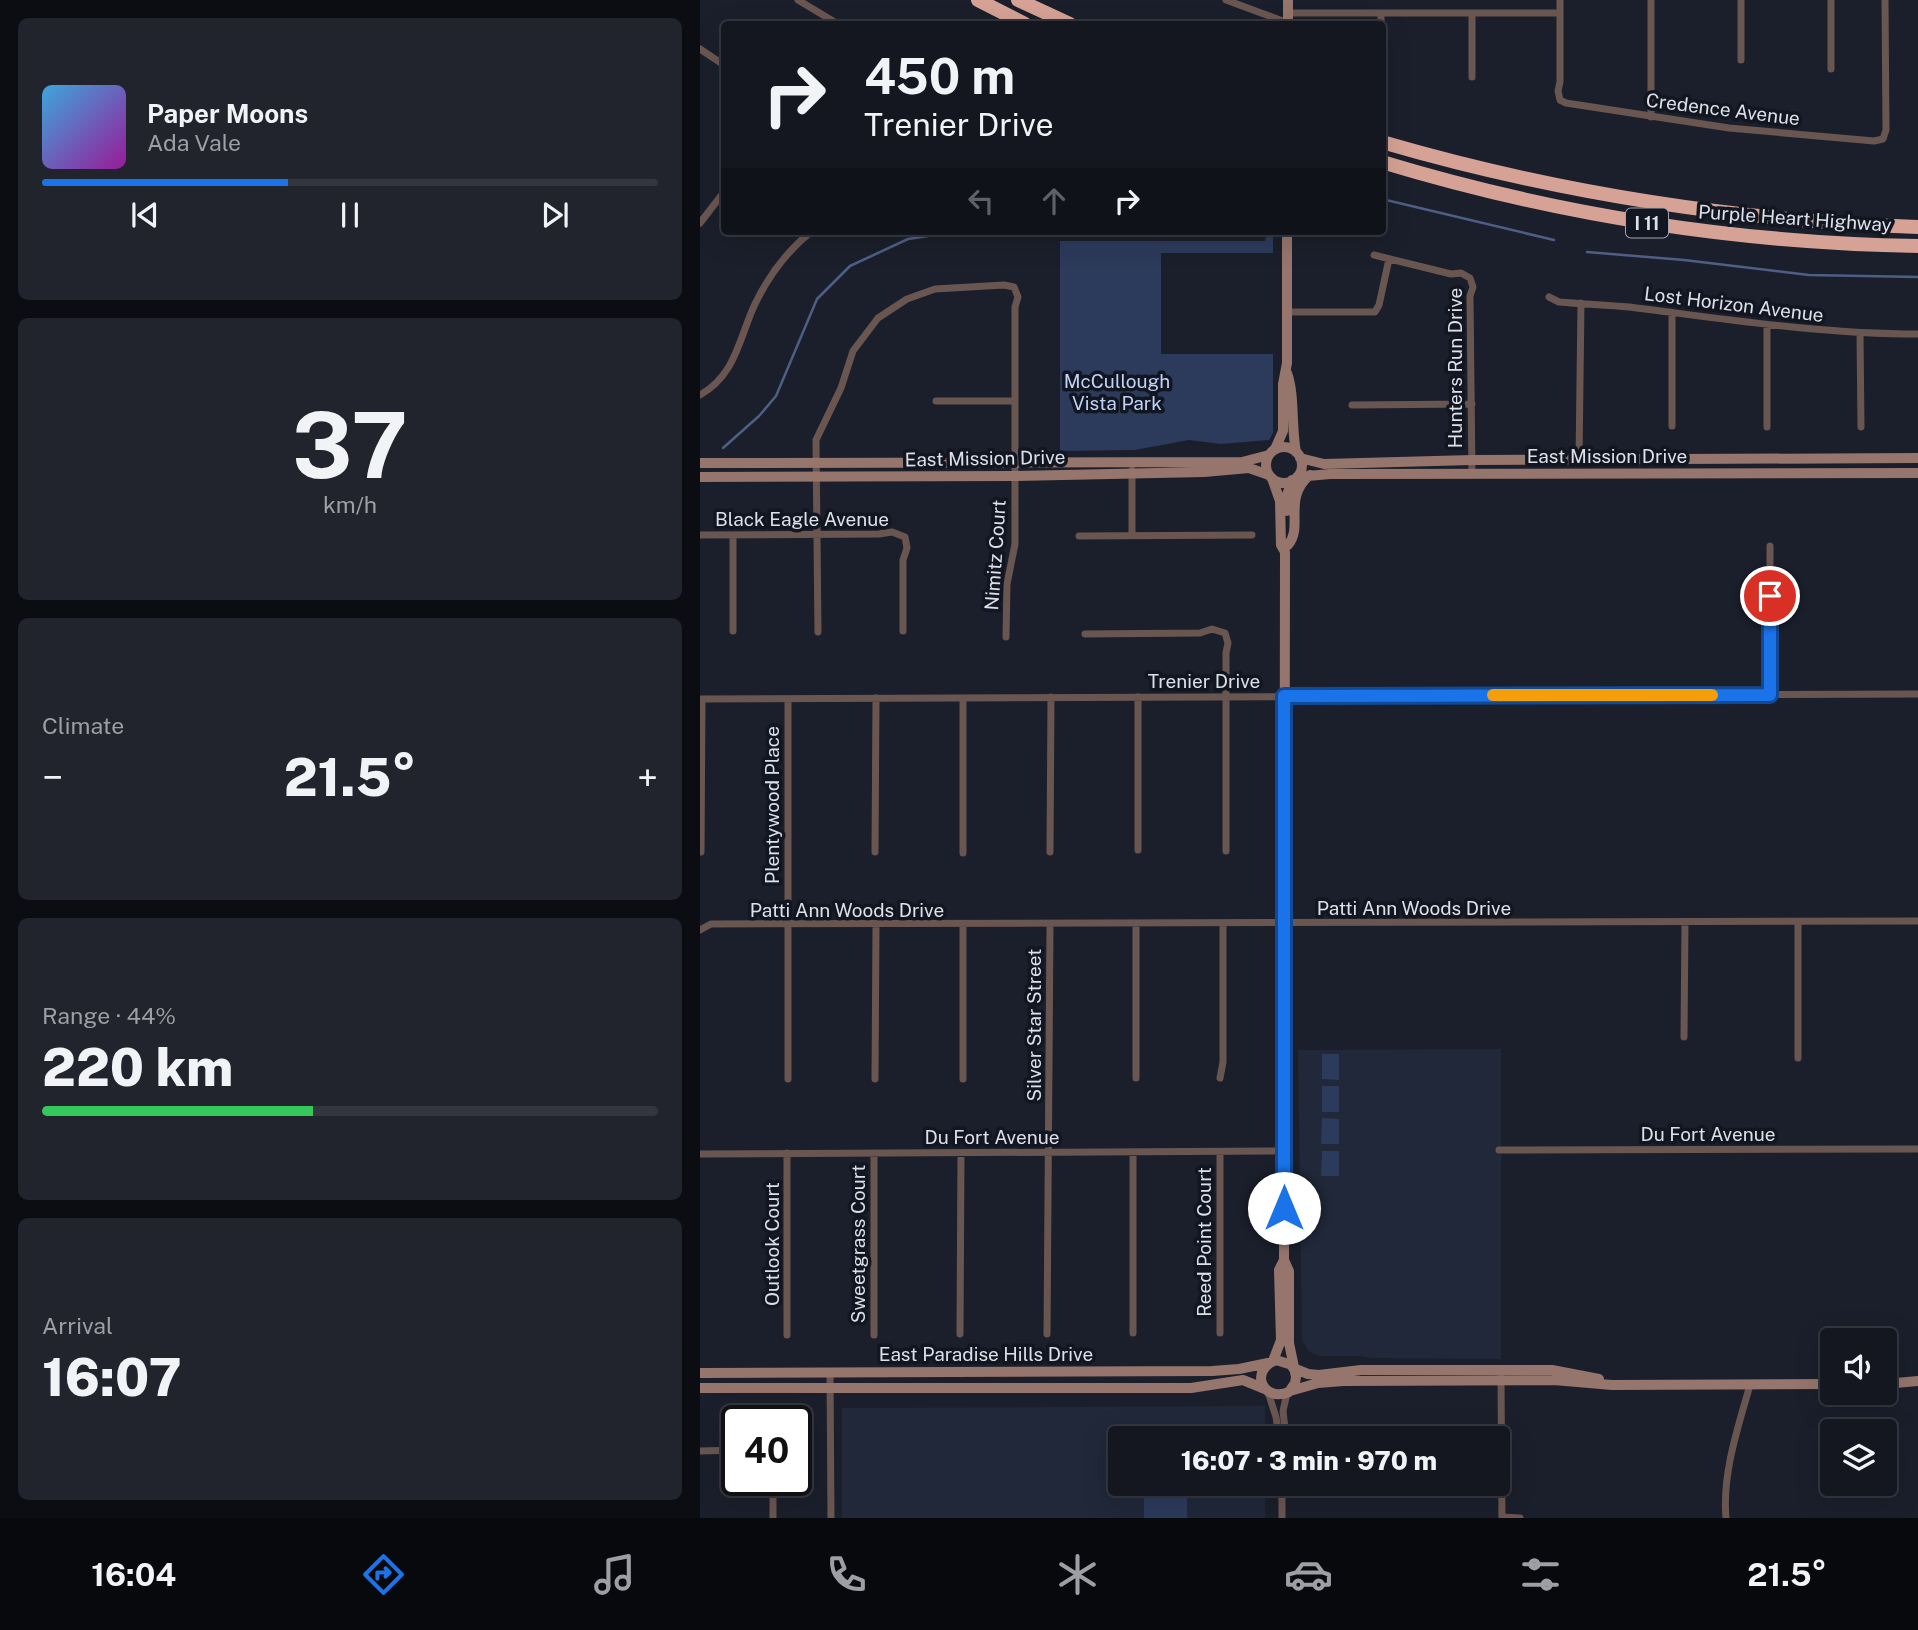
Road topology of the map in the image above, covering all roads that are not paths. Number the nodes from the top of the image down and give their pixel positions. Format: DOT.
graph roads {
  1 [pos="798,0"];
  2 [pos="978,0"];
  3 [pos="1018,0"];
  4 [pos="1226,0"];
  5 [pos="1288,0"];
  6 [pos="1560,0"];
  7 [pos="1651,0"];
  8 [pos="1741,0"];
  9 [pos="1831,0"];
  10 [pos="1885,0"];
  11 [pos="1381,13"];
  12 [pos="1472,13"];
  13 [pos="1560,13"];
  14 [pos="1288,20"];
  15 [pos="833,21"];
  16 [pos="1019,21"];
  17 [pos="1064,21"];
  18 [pos="1381,21"];
  19 [pos="700,49"];
  20 [pos="1741,60"];
  21 [pos="721,63"];
  22 [pos="1830,69"];
  23 [pos="1472,77"];
  24 [pos="1651,117"];
  25 [pos="1386,143"];
  26 [pos="1386,163"];
  27 [pos="721,196"];
  28 [pos="700,223"];
  29 [pos="1918,227"];
  30 [pos="806,235"];
  31 [pos="1287,235"];
  32 [pos="1918,246"];
  33 [pos="1374,255"];
  34 [pos="1389,259"];
  35 [pos="1549,297"];
  36 [pos="1581,303"];
  37 [pos="1287,312"];
  38 [pos="1672,313"];
  39 [pos="1767,325"];
  40 [pos="1860,333"];
  41 [pos="1918,334"];
  42 [pos="1287,373"];
  43 [pos="700,395"];
  44 [pos="936,401"];
  45 [pos="1015,401"];
  46 [pos="1472,404"];
  47 [pos="1352,405"];
  48 [pos="1672,426"];
  49 [pos="1767,427"];
  50 [pos="1861,427"];
  51 [pos="1272,452"];
  52 [pos="1298,455"];
  53 [pos="1918,458"];
  54 [pos="1472,460"];
  55 [pos="1579,460"];
  56 [pos="816,462"];
  57 [pos="1015,462"];
  58 [pos="700,463"];
  59 [pos="1131,467"];
  60 [pos="1918,470"];
  61 [pos="1472,474"];
  62 [pos="1310,475"];
  63 [pos="1015,476"];
  64 [pos="1270,476"];
  65 [pos="700,477"];
  66 [pos="818,477"];
  67 [pos="1294,479"];
  68 [pos="700,535"];
  69 [pos="733,535"];
  70 [pos="818,535"];
  71 [pos="1252,535"];
  72 [pos="1079,536"];
  73 [pos="1132,536"];
  74 [pos="1770,546"];
  75 [pos="1286,549"];
  76 [pos="733,631"];
  77 [pos="903,631"];
  78 [pos="818,632"];
  79 [pos="1085,634"];
  80 [pos="1006,637"];
  81 [pos="1918,694"];
  82 [pos="1770,695"];
  83 [pos="1284,696"];
  84 [pos="1051,697"];
  85 [pos="1139,697"];
  86 [pos="1226,697"];
  87 [pos="876,698"];
  88 [pos="963,698"];
  89 [pos="701,699"];
  90 [pos="788,699"];
  91 [pos="1138,850"];
  92 [pos="1226,851"];
  93 [pos="701,852"];
  94 [pos="875,852"];
  95 [pos="1051,852"];
  96 [pos="963,853"];
  97 [pos="1918,921"];
  98 [pos="1685,922"];
  99 [pos="1798,923"];
  100 [pos="1223,924"];
  101 [pos="1284,924"];
  102 [pos="963,925"];
  103 [pos="1050,925"];
  104 [pos="1136,925"];
  105 [pos="788,926"];
  106 [pos="876,926"];
  107 [pos="700,929"];
  108 [pos="1684,1037"];
  109 [pos="1798,1058"];
  110 [pos="1136,1078"];
  111 [pos="1220,1078"];
  112 [pos="788,1079"];
  113 [pos="875,1079"];
  114 [pos="963,1079"];
  115 [pos="1918,1149"];
  116 [pos="1499,1150"];
  117 [pos="1284,1151"];
  118 [pos="1133,1152"];
  119 [pos="1220,1152"];
  120 [pos="787,1153"];
  121 [pos="874,1153"];
  122 [pos="961,1153"];
  123 [pos="1048,1153"];
  124 [pos="700,1154"];
  125 [pos="1284,1260"];
  126 [pos="1133,1333"];
  127 [pos="1220,1333"];
  128 [pos="960,1334"];
  129 [pos="1047,1334"];
  130 [pos="787,1335"];
  131 [pos="874,1335"];
  132 [pos="1272,1362"];
  133 [pos="1293,1366"];
  134 [pos="700,1373"];
  135 [pos="830,1373"];
  136 [pos="1501,1375"];
  137 [pos="1918,1381"];
  138 [pos="1897,1383"];
  139 [pos="1820,1384"];
  140 [pos="1750,1385"];
  141 [pos="700,1388"];
  142 [pos="830,1388"];
  143 [pos="1268,1391"];
  144 [pos="1288,1392"];
  145 [pos="1277,1426"];
  146 [pos="1285,1426"];
  147 [pos="721,1450"];
  148 [pos="700,1451"];
  149 [pos="773,1496"];
  150 [pos="1282,1496"];
  151 [pos="773,1518"];
  152 [pos="831,1518"];
  153 [pos="1282,1518"];
  154 [pos="1503,1518"];
  155 [pos="1520,1518"];
  156 [pos="1726,1518"];
  1 -- 15 [label="street"];
  2 -- 16 [label="highway"];
  3 -- 17 [label="highway"];
  4 -- 14 [label="street"];
  5 -- 14 [label="street"];
  6 -- 13 [label="street"];
  7 -- 24 [label="street"];
  8 -- 20 [label="street"];
  9 -- 22 [label="street"];
  10 -- 24 [label="street, Credence Avenue"];
  11 -- 12 [label="street"];
  11 -- 14 [label="street"];
  11 -- 18 [label="street"];
  12 -- 13 [label="street"];
  12 -- 23 [label="street"];
  13 -- 24 [label="street, Credence Avenue"];
  19 -- 21 [label="street"];
  25 -- 29 [label="highway, Purple Heart Highway / I 11"];
  26 -- 32 [label="highway, Purple Heart Highway / I 11"];
  27 -- 28 [label="street"];
  30 -- 43 [label="street"];
  31 -- 37 [label="street"];
  33 -- 34 [label="street, Hunters Run Drive"];
  34 -- 37 [label="street"];
  34 -- 46 [label="street, Hunters Run Drive"];
  35 -- 36 [label="street, Lost Horizon Avenue"];
  36 -- 38 [label="street, Lost Horizon Avenue"];
  36 -- 55 [label="street"];
  37 -- 42 [label="street"];
  38 -- 39 [label="street, Lost Horizon Avenue"];
  38 -- 48 [label="street"];
  39 -- 40 [label="street, Lost Horizon Avenue"];
  39 -- 49 [label="street"];
  40 -- 41 [label="street, Lost Horizon Avenue"];
  40 -- 50 [label="street"];
  42 -- 51 [label="street"];
  42 -- 52 [label="street"];
  44 -- 45 [label="street"];
  45 -- 56 [label="street, Nimitz Court"];
  45 -- 57 [label="street, Nimitz Court"];
  46 -- 47 [label="street"];
  46 -- 54 [label="street, Hunters Run Drive"];
  51 -- 52 [label="street"];
  51 -- 59 [label="street, East Mission Drive"];
  51 -- 64 [label="street"];
  52 -- 54 [label="street, East Mission Drive"];
  52 -- 67 [label="street"];
  53 -- 55 [label="street, East Mission Drive"];
  54 -- 55 [label="street, East Mission Drive"];
  54 -- 61 [label="street, Hunters Run Drive"];
  56 -- 57 [label="street, East Mission Drive"];
  56 -- 58 [label="street, East Mission Drive"];
  56 -- 66 [label="street"];
  57 -- 59 [label="street, East Mission Drive"];
  57 -- 63 [label="street, Nimitz Court"];
  59 -- 63 [label="street, East Mission Drive"];
  59 -- 64 [label="street, East Mission Drive"];
  59 -- 73 [label="street"];
  60 -- 61 [label="street, East Mission Drive"];
  61 -- 62 [label="street, East Mission Drive"];
  62 -- 67 [label="street, East Mission Drive"];
  62 -- 75 [label="street"];
  63 -- 66 [label="street, East Mission Drive"];
  63 -- 80 [label="street, Nimitz Court"];
  64 -- 67 [label="street"];
  64 -- 75 [label="street"];
  65 -- 66 [label="street, East Mission Drive"];
  66 -- 70 [label="street"];
  67 -- 75 [label="street"];
  68 -- 69 [label="street, Black Eagle Avenue"];
  69 -- 70 [label="street, Black Eagle Avenue"];
  69 -- 76 [label="street"];
  70 -- 77 [label="street, Black Eagle Avenue"];
  70 -- 78 [label="street"];
  71 -- 73 [label="street"];
  72 -- 73 [label="street"];
  74 -- 82 [label="street"];
  75 -- 83 [label="street"];
  79 -- 86 [label="street"];
  81 -- 82 [label="street, Trenier Drive"];
  82 -- 83 [label="street, Trenier Drive"];
  83 -- 86 [label="street, Trenier Drive"];
  83 -- 101 [label="street"];
  84 -- 85 [label="street, Trenier Drive"];
  84 -- 88 [label="street, Trenier Drive"];
  84 -- 95 [label="street"];
  85 -- 86 [label="street, Trenier Drive"];
  85 -- 91 [label="street"];
  86 -- 92 [label="street"];
  87 -- 88 [label="street, Trenier Drive"];
  87 -- 90 [label="street, Trenier Drive"];
  87 -- 94 [label="street"];
  88 -- 96 [label="street"];
  89 -- 90 [label="street, Trenier Drive"];
  89 -- 93 [label="street"];
  90 -- 105 [label="street, Plentywood Place"];
  97 -- 99 [label="street, Patti Ann Woods Drive"];
  98 -- 99 [label="street, Patti Ann Woods Drive"];
  98 -- 101 [label="street, Patti Ann Woods Drive"];
  98 -- 108 [label="street"];
  99 -- 109 [label="street"];
  100 -- 101 [label="street, Patti Ann Woods Drive"];
  100 -- 104 [label="street, Patti Ann Woods Drive"];
  100 -- 111 [label="street"];
  101 -- 117 [label="street"];
  102 -- 103 [label="street, Patti Ann Woods Drive"];
  102 -- 106 [label="street, Patti Ann Woods Drive"];
  102 -- 114 [label="street"];
  103 -- 104 [label="street, Patti Ann Woods Drive"];
  103 -- 123 [label="street, Silver Star Street"];
  104 -- 110 [label="street"];
  105 -- 106 [label="street, Patti Ann Woods Drive"];
  105 -- 107 [label="street, Patti Ann Woods Drive"];
  105 -- 112 [label="street, Plentywood Place"];
  106 -- 113 [label="street"];
  115 -- 116 [label="street, Du Fort Avenue"];
  117 -- 119 [label="street, Du Fort Avenue"];
  117 -- 125 [label="street"];
  118 -- 119 [label="street, Du Fort Avenue"];
  118 -- 123 [label="street, Du Fort Avenue"];
  118 -- 126 [label="street"];
  119 -- 127 [label="street, Reed Point Court"];
  120 -- 121 [label="street, Du Fort Avenue"];
  120 -- 124 [label="street, Du Fort Avenue"];
  120 -- 130 [label="street, Outlook Court"];
  121 -- 122 [label="street, Du Fort Avenue"];
  121 -- 131 [label="street, Sweetgrass Court"];
  122 -- 123 [label="street, Du Fort Avenue"];
  122 -- 128 [label="street"];
  123 -- 129 [label="street, Silver Star Street"];
  125 -- 132 [label="street"];
  125 -- 133 [label="street"];
  132 -- 133 [label="street"];
  132 -- 135 [label="street, East Paradise Hills Drive"];
  132 -- 143 [label="street"];
  133 -- 136 [label="street"];
  133 -- 144 [label="street"];
  134 -- 135 [label="street, East Paradise Hills Drive"];
  135 -- 142 [label="street"];
  136 -- 140 [label="street"];
  136 -- 144 [label="street"];
  136 -- 154 [label="street"];
  137 -- 138 [label="street"];
  139 -- 140 [label="street"];
  140 -- 156 [label="street"];
  141 -- 142 [label="street, East Paradise Hills Drive"];
  142 -- 143 [label="street, East Paradise Hills Drive"];
  142 -- 152 [label="street"];
  143 -- 144 [label="street"];
  143 -- 145 [label="street"];
  144 -- 146 [label="street"];
  147 -- 148 [label="street"];
  149 -- 151 [label="street"];
  150 -- 153 [label="street"];
  154 -- 155 [label="street"];
}
